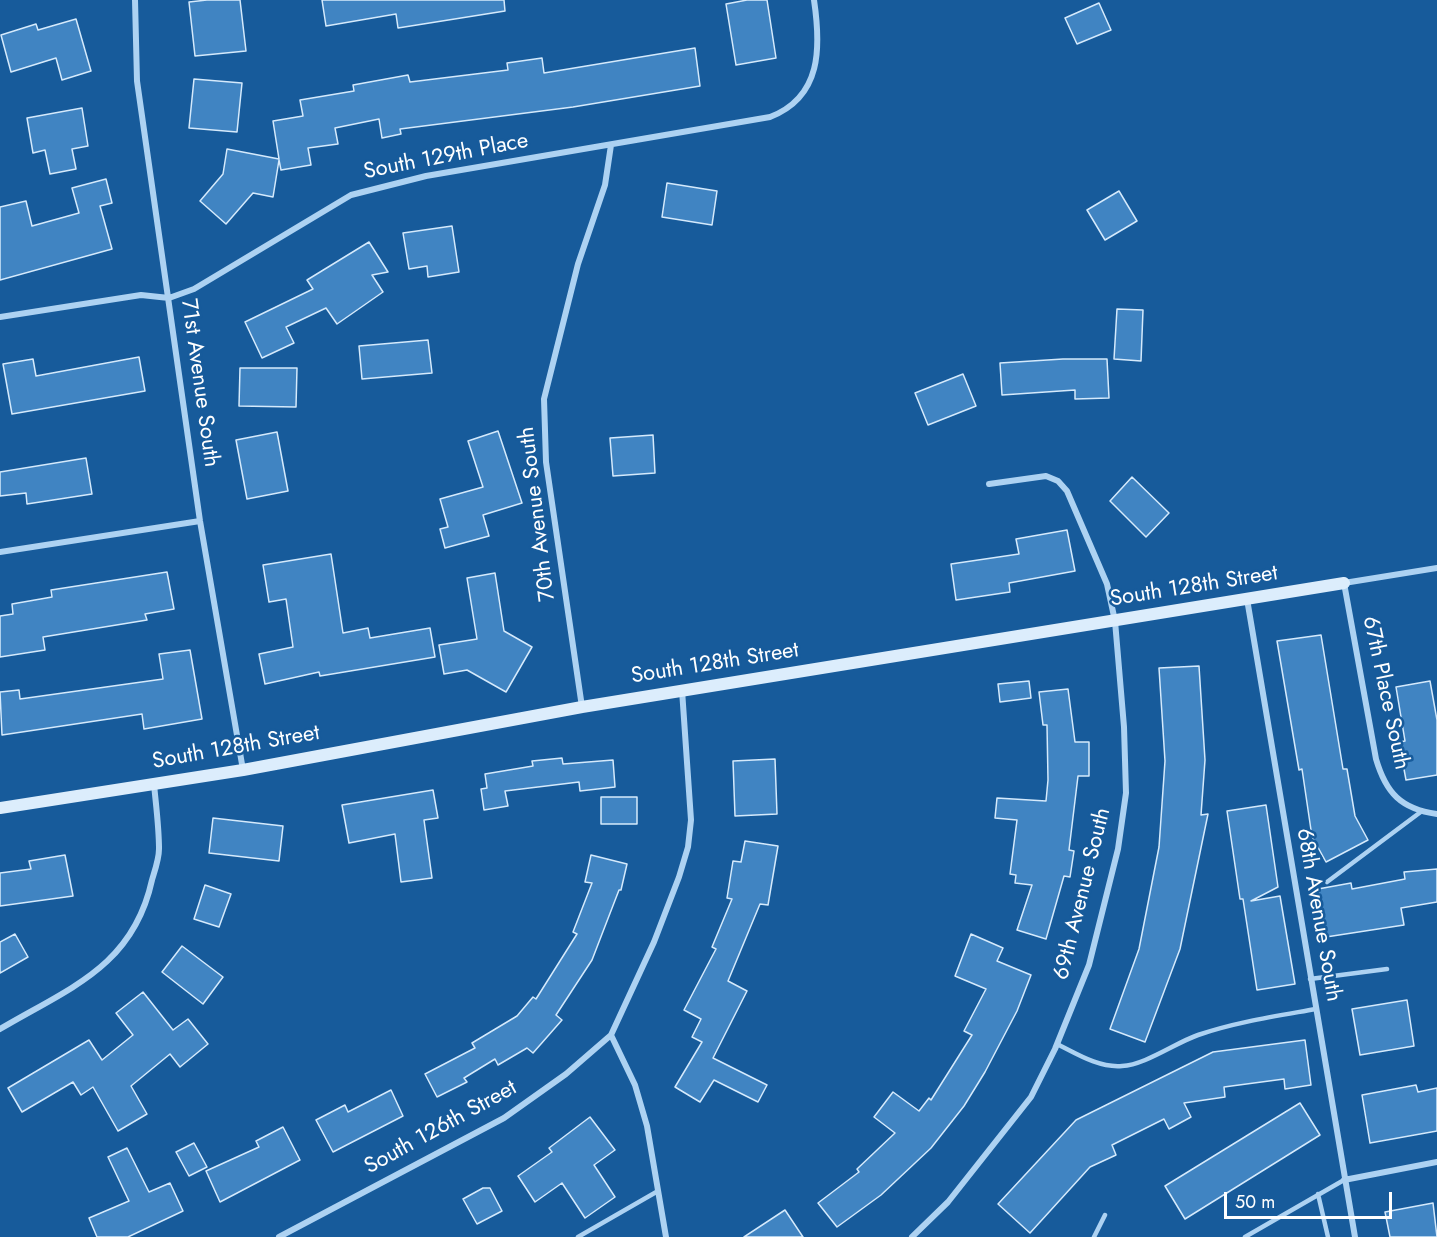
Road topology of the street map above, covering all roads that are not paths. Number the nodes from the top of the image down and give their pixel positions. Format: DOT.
graph roads {
  1 [pos="135,0"];
  2 [pos="814,0"];
  3 [pos="611,145"];
  4 [pos="169,298"];
  5 [pos="0,317"];
  6 [pos="989,484"];
  7 [pos="200,521"];
  8 [pos="0,552"];
  9 [pos="1437,568"];
  10 [pos="1344,583"];
  11 [pos="1247,599"];
  12 [pos="1116,621"];
  13 [pos="682,690"];
  14 [pos="582,707"];
  15 [pos="243,770"];
  16 [pos="154,784"];
  17 [pos="0,808"];
  18 [pos="1422,812"];
  19 [pos="1437,814"];
  20 [pos="1327,882"];
  21 [pos="1387,969"];
  22 [pos="1310,979"];
  23 [pos="1316,1009"];
  24 [pos="0,1029"];
  25 [pos="611,1035"];
  26 [pos="1057,1044"];
  27 [pos="1437,1162"];
  28 [pos="1344,1180"];
  29 [pos="658,1191"];
  30 [pos="1318,1194"];
  31 [pos="1105,1215"];
  32 [pos="279,1237"];
  33 [pos="578,1237"];
  34 [pos="666,1237"];
  35 [pos="912,1237"];
  36 [pos="1094,1237"];
  37 [pos="1245,1237"];
  38 [pos="1328,1237"];
  39 [pos="1355,1237"];
  1 -- 4 [label="street, 71st Avenue South"];
  2 -- 3 [label="street, South 129th Place"];
  3 -- 4 [label="street, South 129th Place"];
  3 -- 14 [label="street, 70th Avenue South"];
  4 -- 5 [label="street, South 129th Place"];
  4 -- 7 [label="street, 71st Avenue South"];
  6 -- 12 [label="street, 69th Avenue South"];
  7 -- 8 [label="street"];
  7 -- 15 [label="street, 71st Avenue South"];
  9 -- 10 [label="street, South 128th Street"];
  10 -- 11 [label="street, South 128th Street"];
  10 -- 18 [label="street, 67th Place South"];
  11 -- 12 [label="street, South 128th Street"];
  11 -- 22 [label="street, 68th Avenue South"];
  12 -- 13 [label="street, South 128th Street"];
  12 -- 26 [label="street, 69th Avenue South"];
  13 -- 14 [label="street, South 128th Street"];
  13 -- 25 [label="street"];
  14 -- 15 [label="street, South 128th Street"];
  15 -- 16 [label="street, South 128th Street"];
  16 -- 17 [label="street, South 128th Street"];
  16 -- 24 [label="street"];
  18 -- 19 [label="street, 67th Place South"];
  18 -- 20 [label="lane"];
  21 -- 22 [label="lane"];
  22 -- 23 [label="street, 68th Avenue South"];
  23 -- 26 [label="lane"];
  23 -- 28 [label="street, 68th Avenue South"];
  25 -- 29 [label="street"];
  25 -- 32 [label="street, South 126th Street"];
  26 -- 35 [label="street, 69th Avenue South"];
  27 -- 28 [label="street"];
  28 -- 30 [label="lane"];
  28 -- 39 [label="street, 68th Avenue South"];
  29 -- 33 [label="lane"];
  29 -- 34 [label="street"];
  30 -- 37 [label="lane"];
  30 -- 38 [label="lane"];
  31 -- 36 [label="lane"];
}
